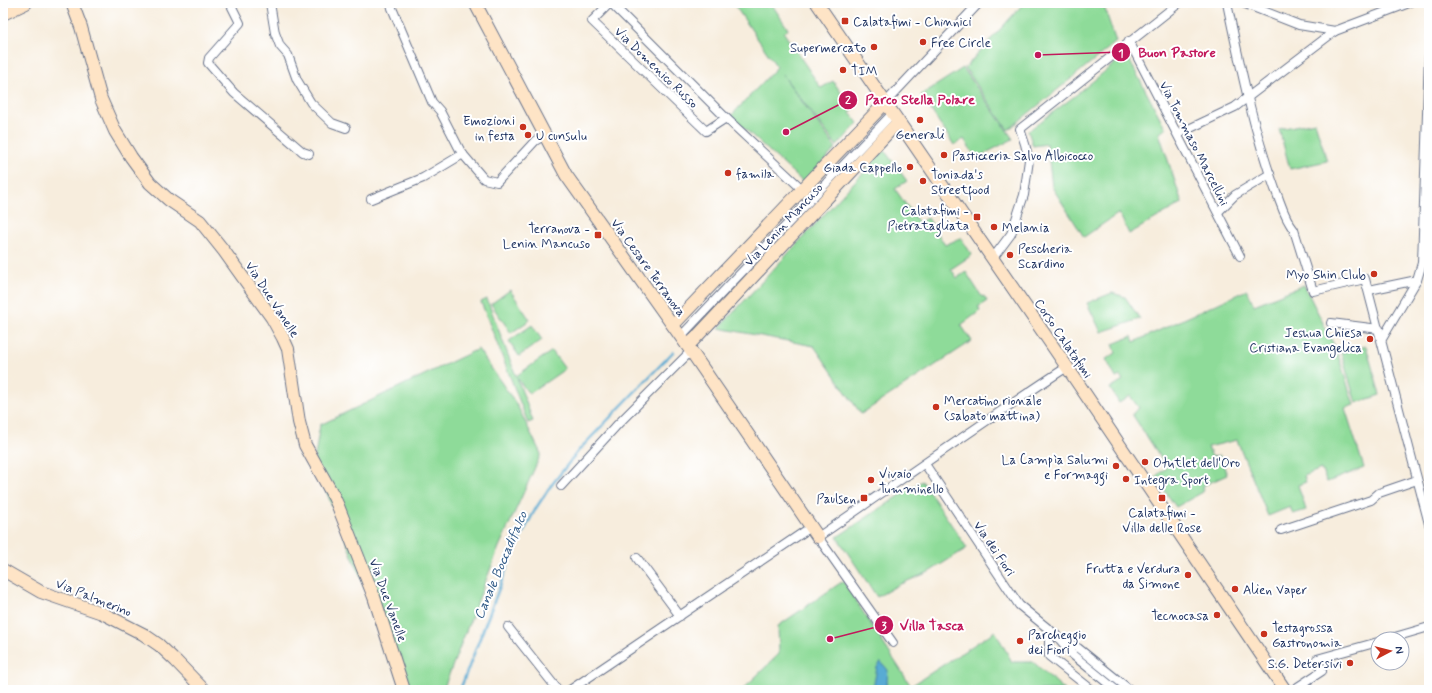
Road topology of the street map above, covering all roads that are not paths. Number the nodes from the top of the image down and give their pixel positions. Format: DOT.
graph roads {
  1 [pos="26,3"];
  2 [pos="72,3"];
  3 [pos="230,3"];
  4 [pos="270,3"];
  5 [pos="392,3"];
  6 [pos="475,3"];
  7 [pos="610,3"];
  8 [pos="817,3"];
  9 [pos="979,3"];
  10 [pos="1179,3"];
  11 [pos="1227,3"];
  12 [pos="1244,3"];
  13 [pos="1409,3"];
  14 [pos="3,14"];
  15 [pos="1335,31"];
  16 [pos="1129,41"];
  17 [pos="1429,54"];
  18 [pos="1248,96"];
  19 [pos="885,104"];
  20 [pos="726,118"];
  21 [pos="895,118"];
  22 [pos="346,128"];
  23 [pos="1178,134"];
  24 [pos="544,135"];
  25 [pos="309,154"];
  26 [pos="463,154"];
  27 [pos="1270,174"];
  28 [pos="803,190"];
  29 [pos="371,199"];
  30 [pos="1218,212"];
  31 [pos="1240,256"];
  32 [pos="993,258"];
  33 [pos="1417,280"];
  34 [pos="1369,290"];
  35 [pos="1331,323"];
  36 [pos="673,325"];
  37 [pos="1379,329"];
  38 [pos="1382,339"];
  39 [pos="687,344"];
  40 [pos="1067,367"];
  41 [pos="924,464"];
  42 [pos="1418,480"];
  43 [pos="561,486"];
  44 [pos="1429,524"];
  45 [pos="811,527"];
  46 [pos="1281,530"];
  47 [pos="818,537"];
  48 [pos="638,558"];
  49 [pos="3,570"];
  50 [pos="680,616"];
  51 [pos="508,627"];
  52 [pos="1429,627"];
  53 [pos="1049,630"];
  54 [pos="1410,633"];
  55 [pos="1056,635"];
  56 [pos="893,643"];
  57 [pos="1370,644"];
  58 [pos="204,690"];
  59 [pos="404,690"];
  60 [pos="558,690"];
  61 [pos="570,690"];
  62 [pos="1092,690"];
  63 [pos="1116,690"];
  64 [pos="1130,690"];
  65 [pos="1285,690"];
  66 [pos="1292,690"];
  1 -- 14 [label="street"];
  2 -- 59 [label="street, Via Due Vanelle"];
  3 -- 25 [label="street"];
  4 -- 22 [label="street"];
  5 -- 26 [label="street"];
  6 -- 24 [label="street, Via Cesare Terranova"];
  7 -- 20 [label="street, Via Domenico Russo"];
  7 -- 20 [label="street, Via Domenico Russo"];
  8 -- 19 [label="street, Corso Calatafimi"];
  9 -- 19 [label="street"];
  10 -- 16 [label="street"];
  11 -- 18 [label="street"];
  12 -- 15 [label="street"];
  13 -- 15 [label="street"];
  15 -- 18 [label="street"];
  16 -- 23 [label="street, Via Tommaso Marcellini"];
  16 -- 32 [label="street"];
  17 -- 33 [label="street"];
  18 -- 23 [label="street"];
  18 -- 27 [label="street"];
  19 -- 21 [label="street, Corso Calatafimi"];
  19 -- 28 [label="street, Via Lenin Mancuso"];
  20 -- 28 [label="street, Via Domenico Russo"];
  21 -- 32 [label="street, Corso Calatafimi"];
  21 -- 39 [label="street, Via Lenin Mancuso"];
  23 -- 30 [label="street, Via Tommaso Marcellini"];
  24 -- 26 [label="street"];
  24 -- 36 [label="street, Via Cesare Terranova"];
  26 -- 29 [label="street"];
  27 -- 30 [label="street"];
  27 -- 34 [label="street"];
  28 -- 36 [label="street, Via Lenin Mancuso"];
  30 -- 31 [label="street, Via Tommaso Marcellini"];
  32 -- 40 [label="street, Corso Calatafimi"];
  33 -- 34 [label="street"];
  33 -- 38 [label="street"];
  34 -- 37 [label="street"];
  35 -- 37 [label="street"];
  36 -- 39 [label="street, Via Cesare Terranova"];
  37 -- 38 [label="street"];
  38 -- 42 [label="street"];
  39 -- 43 [label="street"];
  39 -- 45 [label="street, Via Cesare Terranova"];
  40 -- 41 [label="street"];
  40 -- 65 [label="street, Corso Calatafimi"];
  41 -- 47 [label="street"];
  41 -- 53 [label="street, Via dei Fiori"];
  42 -- 44 [label="street"];
  42 -- 46 [label="street"];
  45 -- 47 [label="street, Via Cesare Terranova"];
  45 -- 50 [label="street"];
  47 -- 56 [label="street"];
  48 -- 50 [label="street"];
  49 -- 58 [label="street, Via Palmerino"];
  50 -- 61 [label="street"];
  51 -- 60 [label="street"];
  52 -- 54 [label="street"];
  53 -- 55 [label="street, Via dei Fiori"];
  53 -- 62 [label="street"];
  55 -- 63 [label="street, Via dei Fiori"];
  55 -- 64 [label="street, Via dei Fiori"];
  57 -- 66 [label="street"];
}
